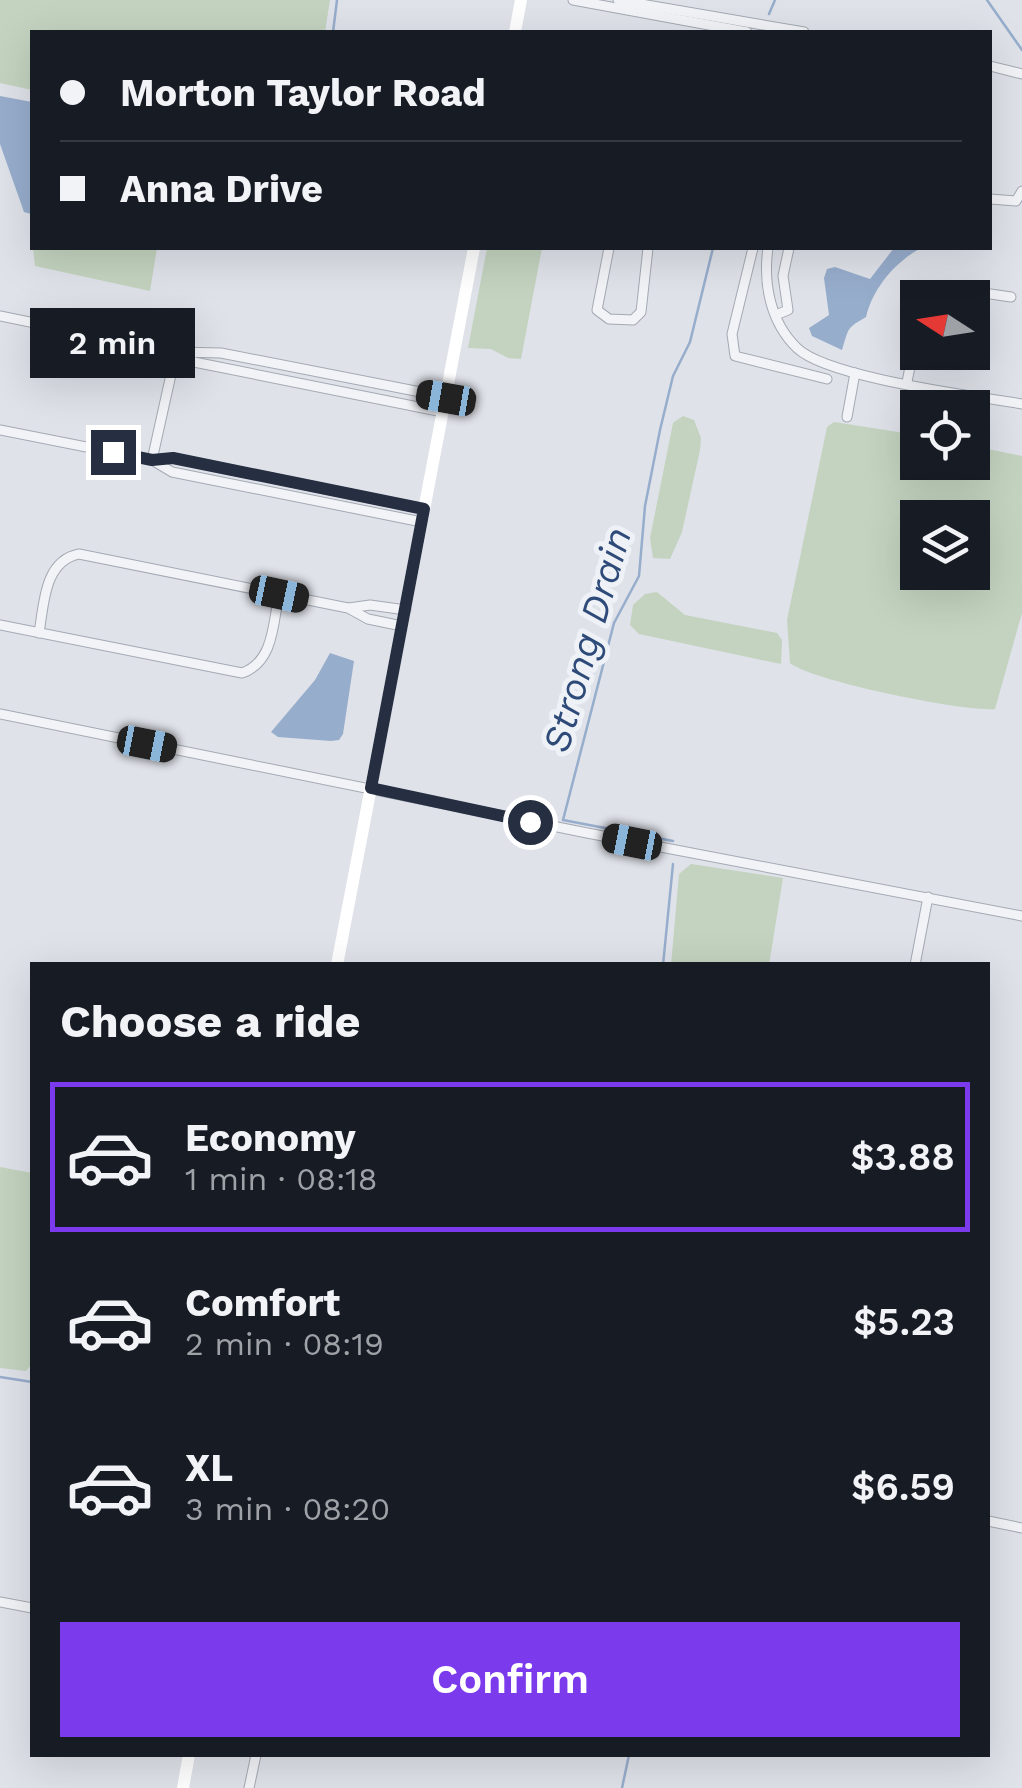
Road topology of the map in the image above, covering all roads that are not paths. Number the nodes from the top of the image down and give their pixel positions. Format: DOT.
graph roads {
  1 [pos="522,0"];
  2 [pos="574,0"];
  3 [pos="618,0"];
  4 [pos="515,30"];
  5 [pos="736,30"];
  6 [pos="792,30"];
  7 [pos="992,68"];
  8 [pos="1022,74"];
  9 [pos="1022,191"];
  10 [pos="992,199"];
  11 [pos="474,250"];
  12 [pos="609,250"];
  13 [pos="648,250"];
  14 [pos="753,250"];
  15 [pos="768,250"];
  16 [pos="788,250"];
  17 [pos="990,294"];
  18 [pos="1011,297"];
  19 [pos="776,315"];
  20 [pos="0,316"];
  21 [pos="798,348"];
  22 [pos="176,352"];
  23 [pos="785,369"];
  24 [pos="909,370"];
  25 [pos="855,372"];
  26 [pos="827,379"];
  27 [pos="907,382"];
  28 [pos="446,398"];
  29 [pos="1022,404"];
  30 [pos="443,412"];
  31 [pos="847,418"];
  32 [pos="0,430"];
  33 [pos="152,460"];
  34 [pos="423,516"];
  35 [pos="279,594"];
  36 [pos="348,608"];
  37 [pos="406,610"];
  38 [pos="0,625"];
  39 [pos="402,626"];
  40 [pos="39,633"];
  41 [pos="0,714"];
  42 [pos="371,788"];
  43 [pos="928,897"];
  44 [pos="1022,916"];
  45 [pos="338,962"];
  46 [pos="916,962"];
  47 [pos="990,1521"];
  48 [pos="1022,1528"];
  49 [pos="0,1602"];
  50 [pos="30,1608"];
  51 [pos="192,1757"];
  52 [pos="256,1757"];
  53 [pos="186,1788"];
  54 [pos="250,1788"];
  1 -- 4 [label="main road"];
  2 -- 5 [label="street"];
  3 -- 6 [label="street"];
  7 -- 8 [label="street"];
  9 -- 10 [label="street"];
  11 -- 28 [label="main road"];
  12 -- 13 [label="street"];
  14 -- 23 [label="street"];
  15 -- 19 [label="street"];
  16 -- 19 [label="street"];
  17 -- 18 [label="street"];
  19 -- 21 [label="street"];
  20 -- 22 [label="street"];
  21 -- 23 [label="street"];
  21 -- 25 [label="street"];
  22 -- 28 [label="street"];
  22 -- 30 [label="street"];
  22 -- 33 [label="street"];
  23 -- 26 [label="street"];
  24 -- 27 [label="street"];
  25 -- 27 [label="street"];
  25 -- 31 [label="street"];
  27 -- 29 [label="street"];
  28 -- 30 [label="main road"];
  30 -- 34 [label="main road"];
  32 -- 33 [label="street"];
  33 -- 34 [label="street"];
  34 -- 37 [label="main road"];
  35 -- 36 [label="street"];
  35 -- 40 [label="street"];
  35 -- 40 [label="street"];
  36 -- 37 [label="street"];
  36 -- 39 [label="street"];
  37 -- 39 [label="main road"];
  38 -- 40 [label="street"];
  39 -- 42 [label="main road"];
  41 -- 42 [label="street"];
  42 -- 43 [label="street"];
  42 -- 45 [label="main road"];
  43 -- 44 [label="street"];
  43 -- 46 [label="street"];
  47 -- 48 [label="street"];
  49 -- 50 [label="street"];
  51 -- 53 [label="main road"];
  52 -- 54 [label="street"];
}
